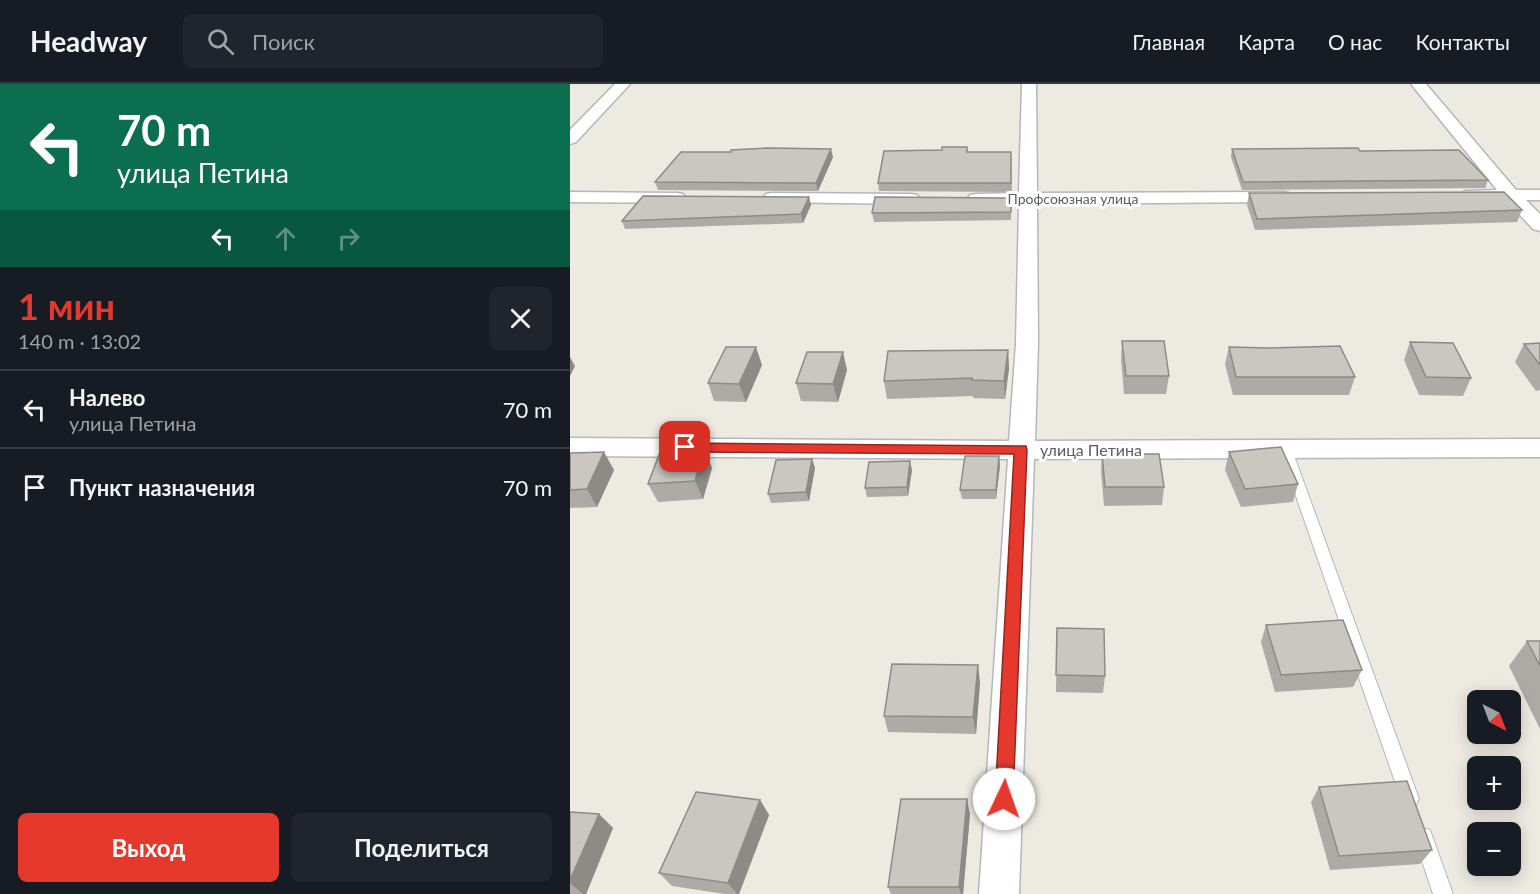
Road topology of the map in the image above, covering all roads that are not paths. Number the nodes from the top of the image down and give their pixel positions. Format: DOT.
graph roads {
  1 [pos="623,84"];
  2 [pos="1029,84"];
  3 [pos="1418,84"];
  4 [pos="570,139"];
  5 [pos="1511,195"];
  6 [pos="1540,195"];
  7 [pos="1452,196"];
  8 [pos="570,197"];
  9 [pos="1299,197"];
  10 [pos="700,198"];
  11 [pos="759,198"];
  12 [pos="924,199"];
  13 [pos="959,199"];
  14 [pos="1030,199"];
  15 [pos="1540,225"];
  16 [pos="570,447"];
  17 [pos="1540,448"];
  18 [pos="1021,450"];
  19 [pos="1286,450"];
  20 [pos="999,894"];
  21 [pos="1443,894"];
  1 -- 4 [label="street"];
  2 -- 14 [label="street"];
  3 -- 5 [label="street"];
  5 -- 6 [label="street"];
  5 -- 7 [label="street"];
  5 -- 15 [label="street"];
  8 -- 10 [label="street"];
  9 -- 14 [label="street, Профсоюзная улица"];
  11 -- 12 [label="street"];
  13 -- 14 [label="street, Профсоюзная улица"];
  14 -- 18 [label="street"];
  16 -- 18 [label="street, улица Петина"];
  17 -- 19 [label="street, улица Петина"];
  18 -- 19 [label="street, улица Петина"];
  18 -- 20 [label="street"];
  19 -- 21 [label="lane"];
}
